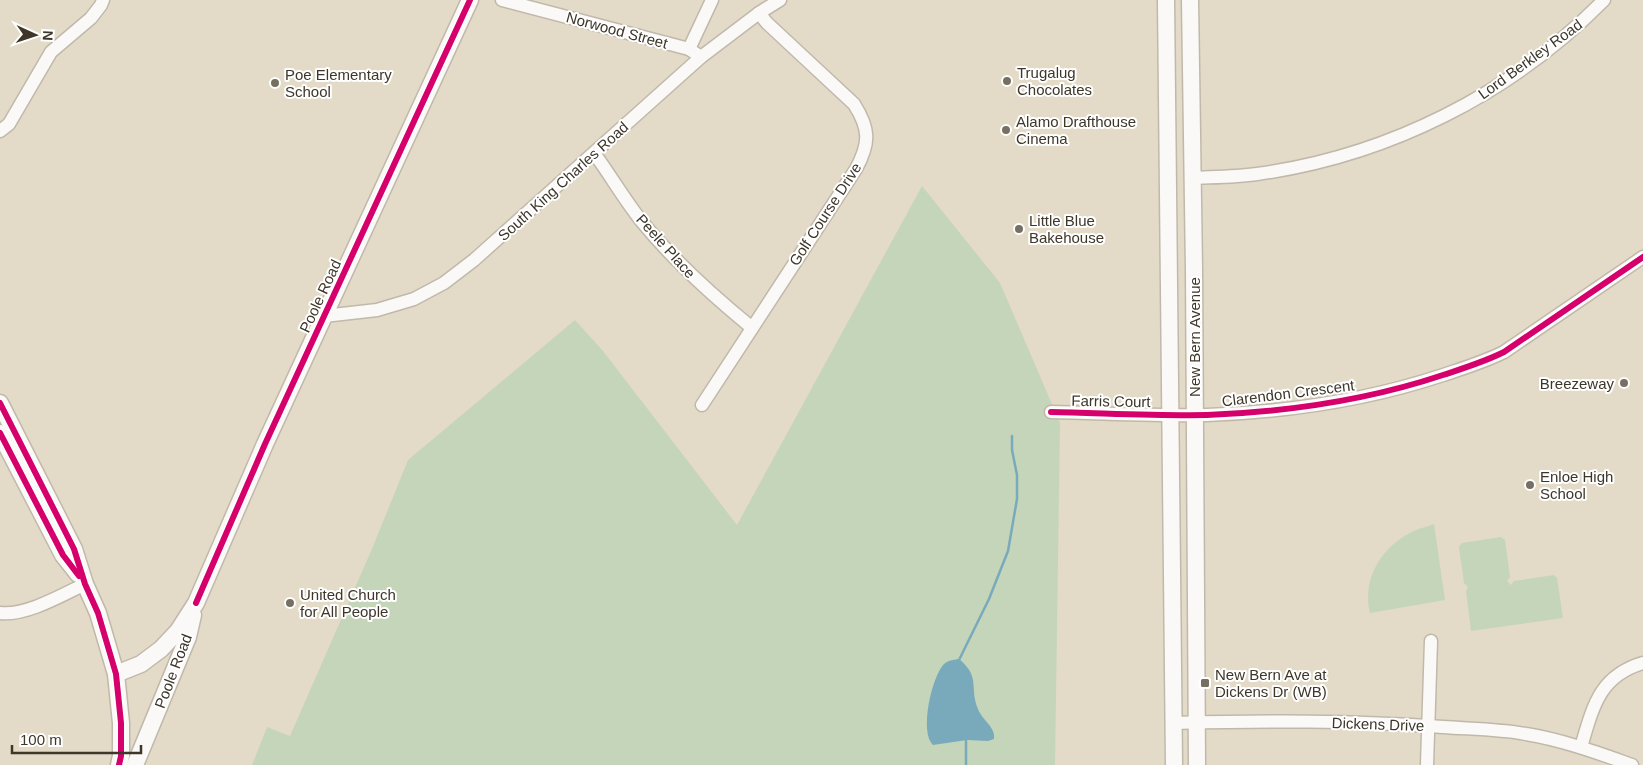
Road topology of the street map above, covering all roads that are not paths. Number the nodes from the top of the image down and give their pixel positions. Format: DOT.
graph roads {
  1 [pos="103,0"];
  2 [pos="470,0"];
  3 [pos="502,0"];
  4 [pos="712,0"];
  5 [pos="780,0"];
  6 [pos="1166,0"];
  7 [pos="1188,0"];
  8 [pos="1604,0"];
  9 [pos="759,13"];
  10 [pos="689,48"];
  11 [pos="702,57"];
  12 [pos="1168,102"];
  13 [pos="0,131"];
  14 [pos="594,153"];
  15 [pos="1192,178"];
  16 [pos="1169,184"];
  17 [pos="1643,257"];
  18 [pos="1194,270"];
  19 [pos="324,316"];
  20 [pos="752,327"];
  21 [pos="0,403"];
  22 [pos="702,405"];
  23 [pos="1051,412"];
  24 [pos="1170,414"];
  25 [pos="1194,415"];
  26 [pos="0,433"];
  27 [pos="85,584"];
  28 [pos="196,603"];
  29 [pos="0,613"];
  30 [pos="1431,640"];
  31 [pos="1643,663"];
  32 [pos="116,674"];
  33 [pos="1197,722"];
  34 [pos="1172,723"];
  35 [pos="1428,726"];
  36 [pos="1581,747"];
  37 [pos="119,765"];
  38 [pos="135,765"];
  39 [pos="1174,765"];
  40 [pos="1197,765"];
  41 [pos="1427,765"];
  42 [pos="1632,765"];
  1 -- 13 [label="street"];
  2 -- 19 [label="main road, Poole Road"];
  3 -- 10 [label="street, Norwood Street"];
  4 -- 10 [label="street"];
  5 -- 9 [label="street, South King Charles Road"];
  6 -- 12 [label="main road, New Bern Avenue"];
  7 -- 15 [label="main road, New Bern Avenue"];
  8 -- 15 [label="street, Lord Berkley Road"];
  9 -- 11 [label="street, South King Charles Road"];
  9 -- 20 [label="street, Golf Course Drive"];
  10 -- 11 [label="street, Norwood Street"];
  11 -- 14 [label="street, South King Charles Road"];
  12 -- 15 [label="main road"];
  12 -- 16 [label="main road, New Bern Avenue"];
  14 -- 19 [label="street, South King Charles Road"];
  14 -- 20 [label="street, Peele Place"];
  15 -- 18 [label="main road, New Bern Avenue"];
  16 -- 18 [label="main road"];
  16 -- 24 [label="main road, New Bern Avenue"];
  17 -- 25 [label="street, Clarendon Crescent"];
  18 -- 25 [label="main road, New Bern Avenue"];
  19 -- 28 [label="main road, Poole Road"];
  20 -- 22 [label="street, Golf Course Drive"];
  21 -- 27 [label="main road"];
  23 -- 24 [label="street, Farris Court"];
  24 -- 25 [label="street, Clarendon Crescent"];
  24 -- 34 [label="main road, New Bern Avenue"];
  25 -- 33 [label="main road, New Bern Avenue"];
  26 -- 27 [label="main road"];
  27 -- 29 [label="street"];
  27 -- 32 [label="main road"];
  28 -- 32 [label="main road, Poole Road"];
  28 -- 38 [label="main road, Poole Road"];
  30 -- 35 [label="street"];
  31 -- 36 [label="street"];
  32 -- 37 [label="main road"];
  33 -- 34 [label="street, Dickens Drive"];
  33 -- 35 [label="street, Dickens Drive"];
  33 -- 40 [label="main road, New Bern Avenue"];
  34 -- 39 [label="main road, New Bern Avenue"];
  35 -- 36 [label="street, Dickens Drive"];
  35 -- 41 [label="street"];
  36 -- 42 [label="street, Dickens Drive"];
}
